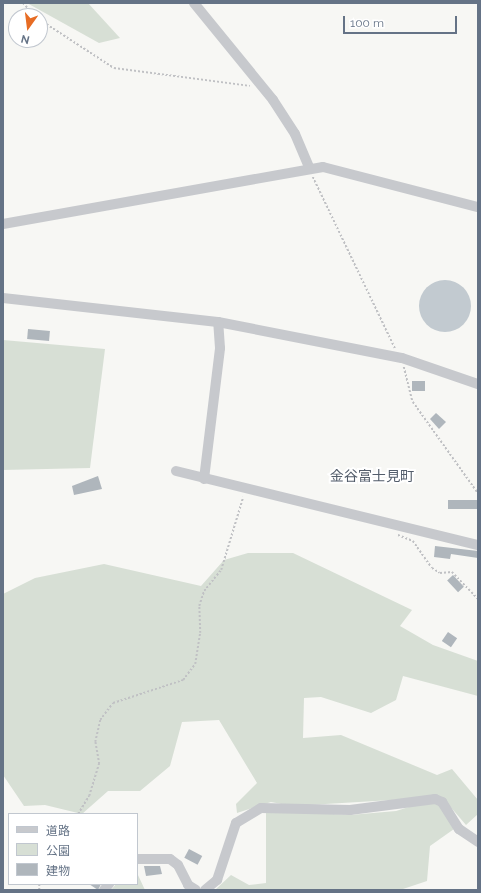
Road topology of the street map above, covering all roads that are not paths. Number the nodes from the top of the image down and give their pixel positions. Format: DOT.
graph roads {
  1 [pos="194,3"];
  2 [pos="310,170"];
  3 [pos="478,207"];
  4 [pos="3,224"];
  5 [pos="3,298"];
  6 [pos="218,322"];
  7 [pos="478,384"];
  8 [pos="176,471"];
  9 [pos="204,479"];
  10 [pos="478,545"];
  11 [pos="478,842"];
  12 [pos="138,859"];
  13 [pos="196,890"];
  14 [pos="205,890"];
  1 -- 2 [label="street"];
  2 -- 3 [label="street"];
  2 -- 4 [label="street"];
  5 -- 6 [label="street"];
  6 -- 7 [label="street"];
  6 -- 9 [label="street"];
  8 -- 9 [label="street"];
  9 -- 10 [label="street"];
  11 -- 14 [label="street"];
  12 -- 13 [label="street"];
}
